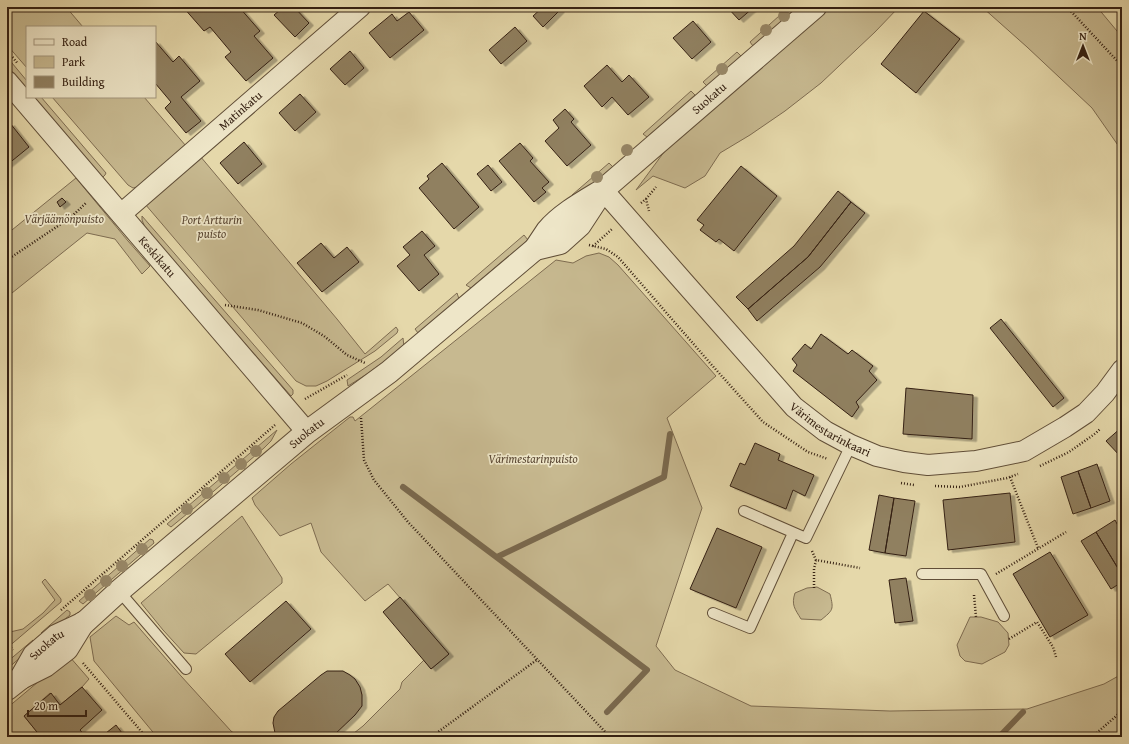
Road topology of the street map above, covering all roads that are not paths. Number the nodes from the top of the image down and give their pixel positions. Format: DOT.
graph roads {
  1 [pos="360,7"];
  2 [pos="815,7"];
  3 [pos="7,81"];
  4 [pos="603,190"];
  5 [pos="121,214"];
  6 [pos="535,249"];
  7 [pos="1122,370"];
  8 [pos="307,432"];
  9 [pos="850,445"];
  10 [pos="744,511"];
  11 [pos="793,533"];
  12 [pos="922,574"];
  13 [pos="119,591"];
  14 [pos="713,613"];
  15 [pos="1004,616"];
  16 [pos="186,669"];
  17 [pos="14,683"];
  1 -- 5 [label="street, Matinkatu"];
  2 -- 4 [label="street, Suokatu"];
  3 -- 5 [label="street, Keskikatu"];
  4 -- 6 [label="street, Suokatu"];
  4 -- 6 [label="street, Suokatu"];
  4 -- 9 [label="street, Värimestarinkaari"];
  5 -- 8 [label="street, Keskikatu"];
  6 -- 8 [label="street, Suokatu"];
  7 -- 9 [label="street, Värimestarinkaari"];
  8 -- 13 [label="street, Suokatu"];
  9 -- 11 [label="lane"];
  10 -- 11 [label="lane"];
  11 -- 14 [label="lane"];
  12 -- 15 [label="lane"];
  13 -- 16 [label="lane"];
  13 -- 17 [label="street, Suokatu"];
}
